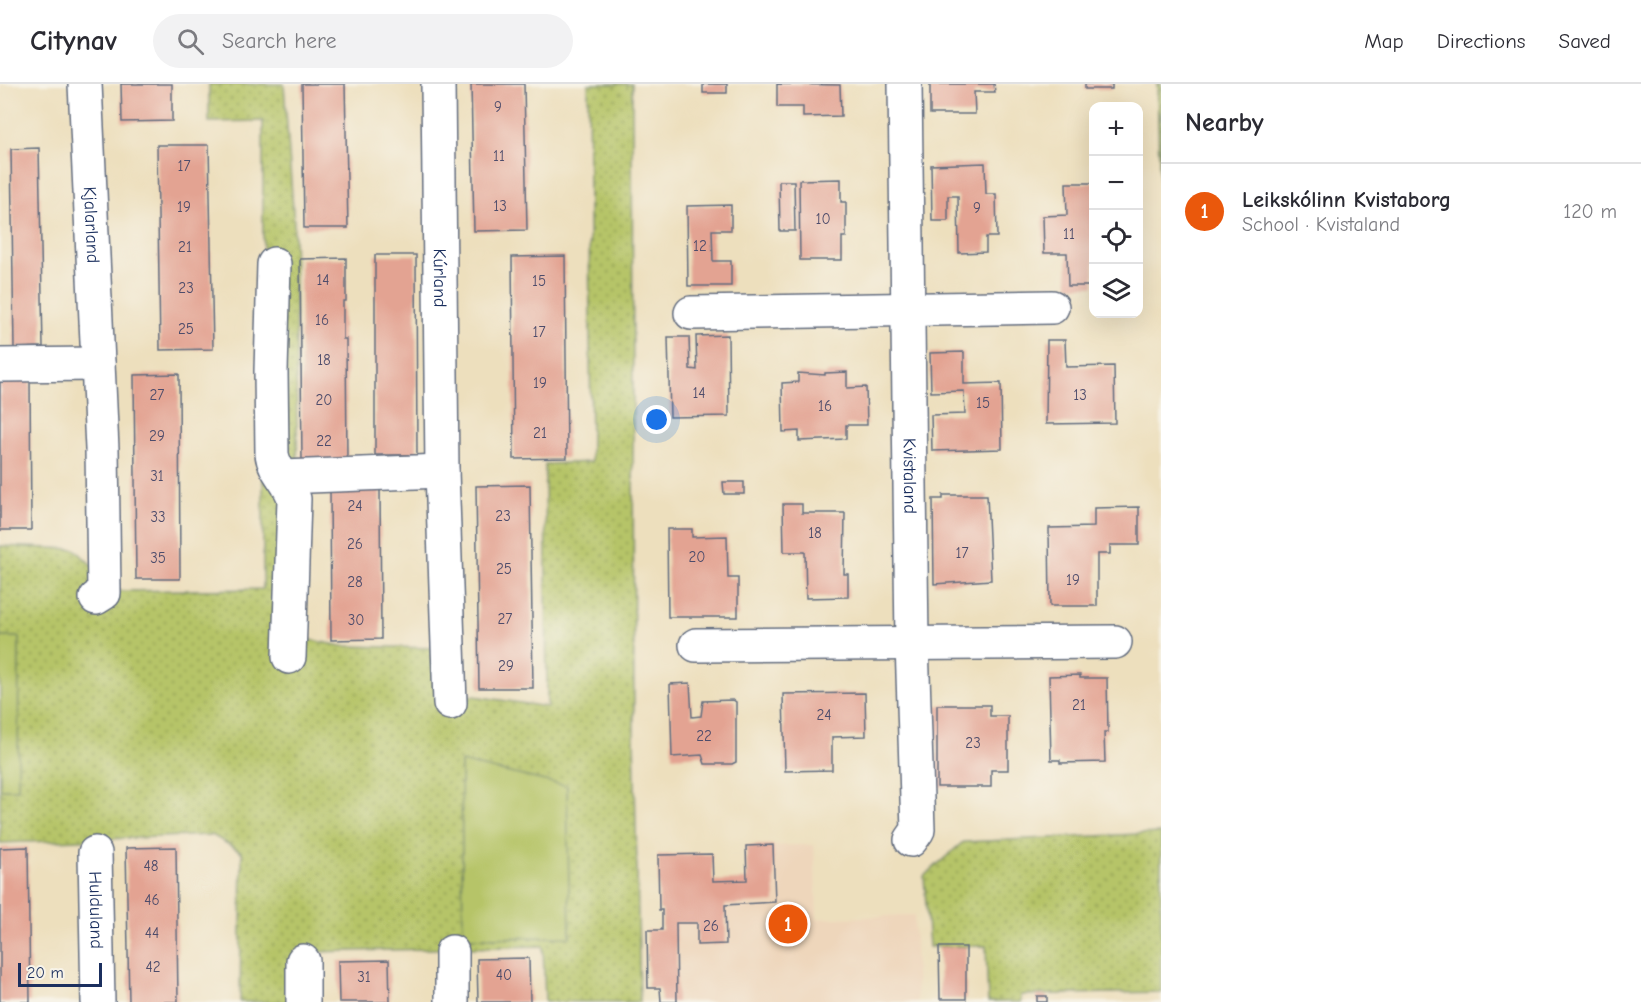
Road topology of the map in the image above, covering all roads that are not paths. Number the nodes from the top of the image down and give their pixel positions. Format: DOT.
graph roads {
  1 [pos="85,84"];
  2 [pos="438,84"];
  3 [pos="905,84"];
  4 [pos="274,264"];
  5 [pos="1052,307"];
  6 [pos="908,309"];
  7 [pos="691,313"];
  8 [pos="98,364"];
  9 [pos="0,365"];
  10 [pos="442,471"];
  11 [pos="283,477"];
  12 [pos="96,598"];
  13 [pos="1115,642"];
  14 [pos="912,643"];
  15 [pos="696,645"];
  16 [pos="290,657"];
  17 [pos="450,703"];
  18 [pos="911,840"];
  19 [pos="95,854"];
  20 [pos="452,952"];
  21 [pos="303,961"];
  22 [pos="98,1002"];
  23 [pos="303,1002"];
  24 [pos="452,1002"];
  1 -- 8 [label="street, Kjalarland"];
  2 -- 10 [label="street, Kúrland"];
  3 -- 6 [label="street, Kvistaland"];
  4 -- 11 [label="street"];
  5 -- 6 [label="street"];
  6 -- 7 [label="street"];
  6 -- 14 [label="street, Kvistaland"];
  8 -- 9 [label="street"];
  8 -- 12 [label="street, Kjalarland"];
  10 -- 11 [label="street"];
  10 -- 17 [label="street, Kúrland"];
  11 -- 16 [label="street"];
  13 -- 14 [label="street"];
  14 -- 15 [label="street"];
  14 -- 18 [label="street, Kvistaland"];
  19 -- 22 [label="street, Hulduland"];
  20 -- 24 [label="street"];
  21 -- 23 [label="street"];
}
